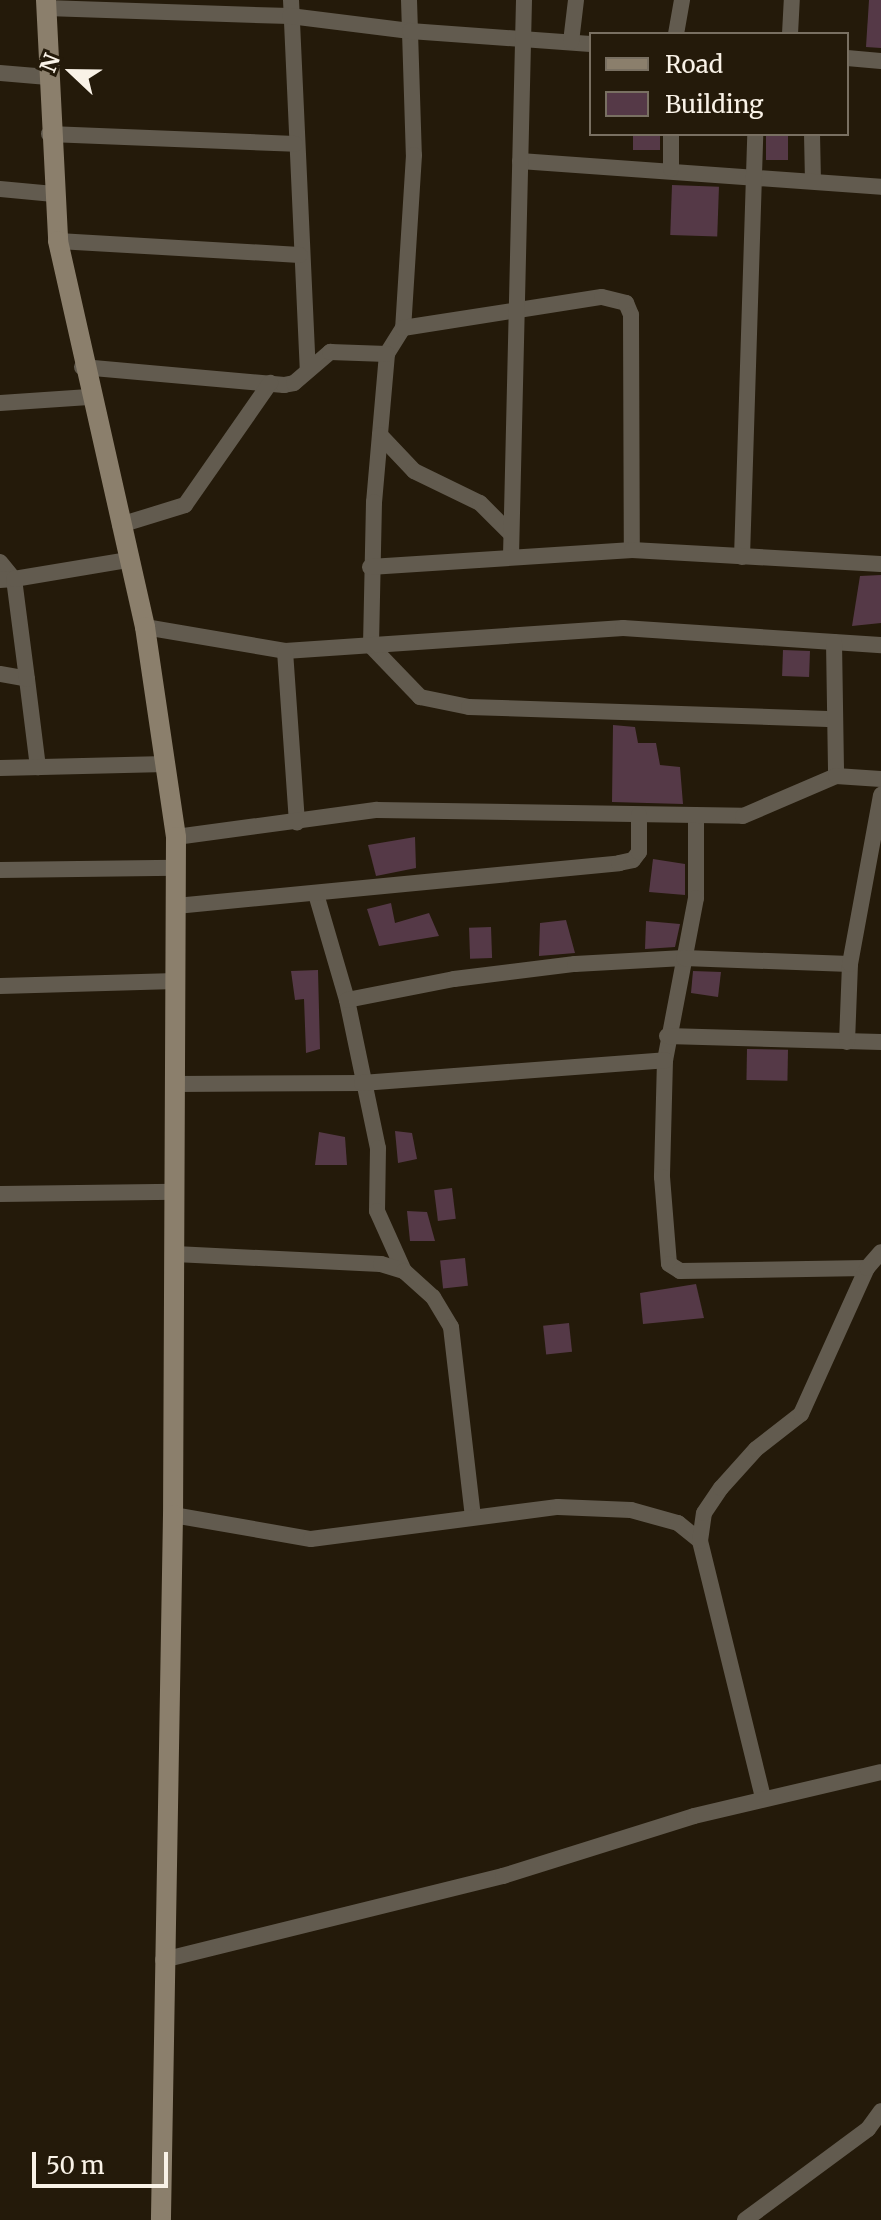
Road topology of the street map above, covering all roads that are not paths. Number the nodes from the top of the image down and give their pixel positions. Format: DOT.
graph roads {
  1 [pos="409,0"];
  2 [pos="524,0"];
  3 [pos="576,0"];
  4 [pos="682,0"];
  5 [pos="792,0"];
  6 [pos="46,4"];
  7 [pos="290,8"];
  8 [pos="410,31"];
  9 [pos="676,32"];
  10 [pos="790,32"];
  11 [pos="522,39"];
  12 [pos="571,42"];
  13 [pos="589,44"];
  14 [pos="849,58"];
  15 [pos="881,61"];
  16 [pos="0,73"];
  17 [pos="48,77"];
  18 [pos="49,134"];
  19 [pos="671,136"];
  20 [pos="755,136"];
  21 [pos="812,136"];
  22 [pos="295,144"];
  23 [pos="520,161"];
  24 [pos="671,169"];
  25 [pos="755,176"];
  26 [pos="813,181"];
  27 [pos="881,187"];
  28 [pos="0,189"];
  29 [pos="54,194"];
  30 [pos="58,241"];
  31 [pos="300,255"];
  32 [pos="516,309"];
  33 [pos="403,328"];
  34 [pos="387,354"];
  35 [pos="82,367"];
  36 [pos="308,369"];
  37 [pos="270,383"];
  38 [pos="89,397"];
  39 [pos="3,408"];
  40 [pos="380,435"];
  41 [pos="120,525"];
  42 [pos="511,534"];
  43 [pos="632,550"];
  44 [pos="511,556"];
  45 [pos="742,557"];
  46 [pos="128,560"];
  47 [pos="0,562"];
  48 [pos="881,564"];
  49 [pos="370,567"];
  50 [pos="7,579"];
  51 [pos="145,627"];
  52 [pos="834,642"];
  53 [pos="881,645"];
  54 [pos="371,646"];
  55 [pos="285,651"];
  56 [pos="0,674"];
  57 [pos="27,679"];
  58 [pos="835,719"];
  59 [pos="166,764"];
  60 [pos="38,767"];
  61 [pos="0,768"];
  62 [pos="836,776"];
  63 [pos="881,779"];
  64 [pos="881,795"];
  65 [pos="639,815"];
  66 [pos="696,818"];
  67 [pos="297,823"];
  68 [pos="176,837"];
  69 [pos="877,838"];
  70 [pos="176,868"];
  71 [pos="0,870"];
  72 [pos="316,894"];
  73 [pos="176,906"];
  74 [pos="684,958"];
  75 [pos="850,964"];
  76 [pos="176,981"];
  77 [pos="0,986"];
  78 [pos="347,1000"];
  79 [pos="667,1036"];
  80 [pos="847,1042"];
  81 [pos="881,1042"];
  82 [pos="665,1060"];
  83 [pos="362,1083"];
  84 [pos="176,1084"];
  85 [pos="176,1192"];
  86 [pos="0,1194"];
  87 [pos="881,1252"];
  88 [pos="175,1254"];
  89 [pos="867,1268"];
  90 [pos="404,1271"];
  91 [pos="704,1513"];
  92 [pos="173,1515"];
  93 [pos="473,1516"];
  94 [pos="678,1523"];
  95 [pos="700,1541"];
  96 [pos="881,1772"];
  97 [pos="763,1798"];
  98 [pos="163,1960"];
  99 [pos="881,2111"];
  100 [pos="161,2220"];
  101 [pos="745,2220"];
  1 -- 8 [label="street"];
  2 -- 11 [label="street"];
  3 -- 12 [label="street"];
  4 -- 9 [label="street"];
  5 -- 10 [label="street"];
  6 -- 7 [label="street"];
  6 -- 17 [label="street"];
  7 -- 8 [label="street"];
  7 -- 22 [label="street"];
  8 -- 11 [label="street"];
  8 -- 33 [label="street"];
  11 -- 12 [label="street"];
  11 -- 23 [label="street"];
  12 -- 13 [label="street"];
  14 -- 15 [label="street"];
  16 -- 17 [label="street"];
  17 -- 18 [label="street"];
  18 -- 22 [label="street"];
  18 -- 29 [label="street"];
  19 -- 24 [label="street"];
  20 -- 25 [label="street"];
  21 -- 26 [label="street"];
  22 -- 31 [label="street"];
  23 -- 24 [label="street"];
  23 -- 32 [label="street"];
  24 -- 25 [label="street"];
  25 -- 26 [label="street"];
  25 -- 45 [label="street"];
  26 -- 27 [label="street"];
  28 -- 29 [label="street"];
  29 -- 30 [label="street"];
  30 -- 31 [label="street"];
  30 -- 35 [label="street"];
  31 -- 36 [label="street"];
  32 -- 33 [label="street"];
  32 -- 42 [label="street"];
  32 -- 43 [label="street"];
  33 -- 34 [label="street"];
  34 -- 36 [label="street"];
  34 -- 40 [label="street"];
  35 -- 37 [label="street"];
  35 -- 38 [label="street"];
  36 -- 37 [label="street"];
  37 -- 41 [label="street"];
  38 -- 39 [label="street"];
  38 -- 41 [label="street"];
  40 -- 42 [label="street"];
  40 -- 49 [label="street"];
  41 -- 46 [label="street"];
  42 -- 44 [label="street"];
  43 -- 44 [label="street"];
  43 -- 45 [label="street"];
  44 -- 49 [label="street"];
  45 -- 48 [label="street"];
  46 -- 50 [label="street"];
  46 -- 51 [label="street"];
  47 -- 50 [label="street"];
  49 -- 54 [label="street"];
  50 -- 57 [label="street"];
  51 -- 55 [label="street"];
  51 -- 59 [label="street"];
  52 -- 53 [label="street"];
  52 -- 54 [label="street"];
  52 -- 58 [label="street"];
  54 -- 55 [label="street"];
  54 -- 58 [label="street"];
  55 -- 67 [label="street"];
  56 -- 57 [label="street"];
  57 -- 60 [label="street"];
  58 -- 62 [label="street"];
  59 -- 60 [label="street"];
  59 -- 68 [label="street"];
  60 -- 61 [label="street"];
  62 -- 63 [label="street"];
  62 -- 66 [label="street"];
  64 -- 69 [label="street"];
  65 -- 66 [label="street"];
  65 -- 67 [label="street"];
  65 -- 72 [label="street"];
  66 -- 74 [label="street"];
  67 -- 68 [label="street"];
  68 -- 70 [label="street"];
  69 -- 75 [label="street"];
  70 -- 71 [label="street"];
  70 -- 73 [label="street"];
  72 -- 73 [label="street"];
  72 -- 78 [label="street"];
  73 -- 76 [label="street"];
  74 -- 75 [label="street"];
  74 -- 78 [label="street"];
  74 -- 79 [label="street"];
  75 -- 80 [label="street"];
  76 -- 77 [label="street"];
  76 -- 84 [label="street"];
  78 -- 83 [label="street"];
  79 -- 80 [label="street"];
  79 -- 82 [label="street"];
  80 -- 81 [label="street"];
  82 -- 83 [label="street"];
  82 -- 89 [label="street"];
  83 -- 84 [label="street"];
  83 -- 90 [label="street"];
  84 -- 85 [label="street"];
  85 -- 86 [label="street"];
  85 -- 88 [label="street"];
  87 -- 89 [label="street"];
  88 -- 90 [label="street"];
  88 -- 92 [label="street"];
  89 -- 91 [label="street"];
  90 -- 93 [label="street"];
  91 -- 94 [label="street"];
  91 -- 95 [label="street"];
  92 -- 93 [label="street"];
  92 -- 98 [label="street"];
  93 -- 94 [label="street"];
  94 -- 95 [label="street"];
  95 -- 97 [label="street"];
  96 -- 97 [label="street"];
  97 -- 98 [label="street"];
  98 -- 100 [label="street"];
  99 -- 101 [label="street"];
}
